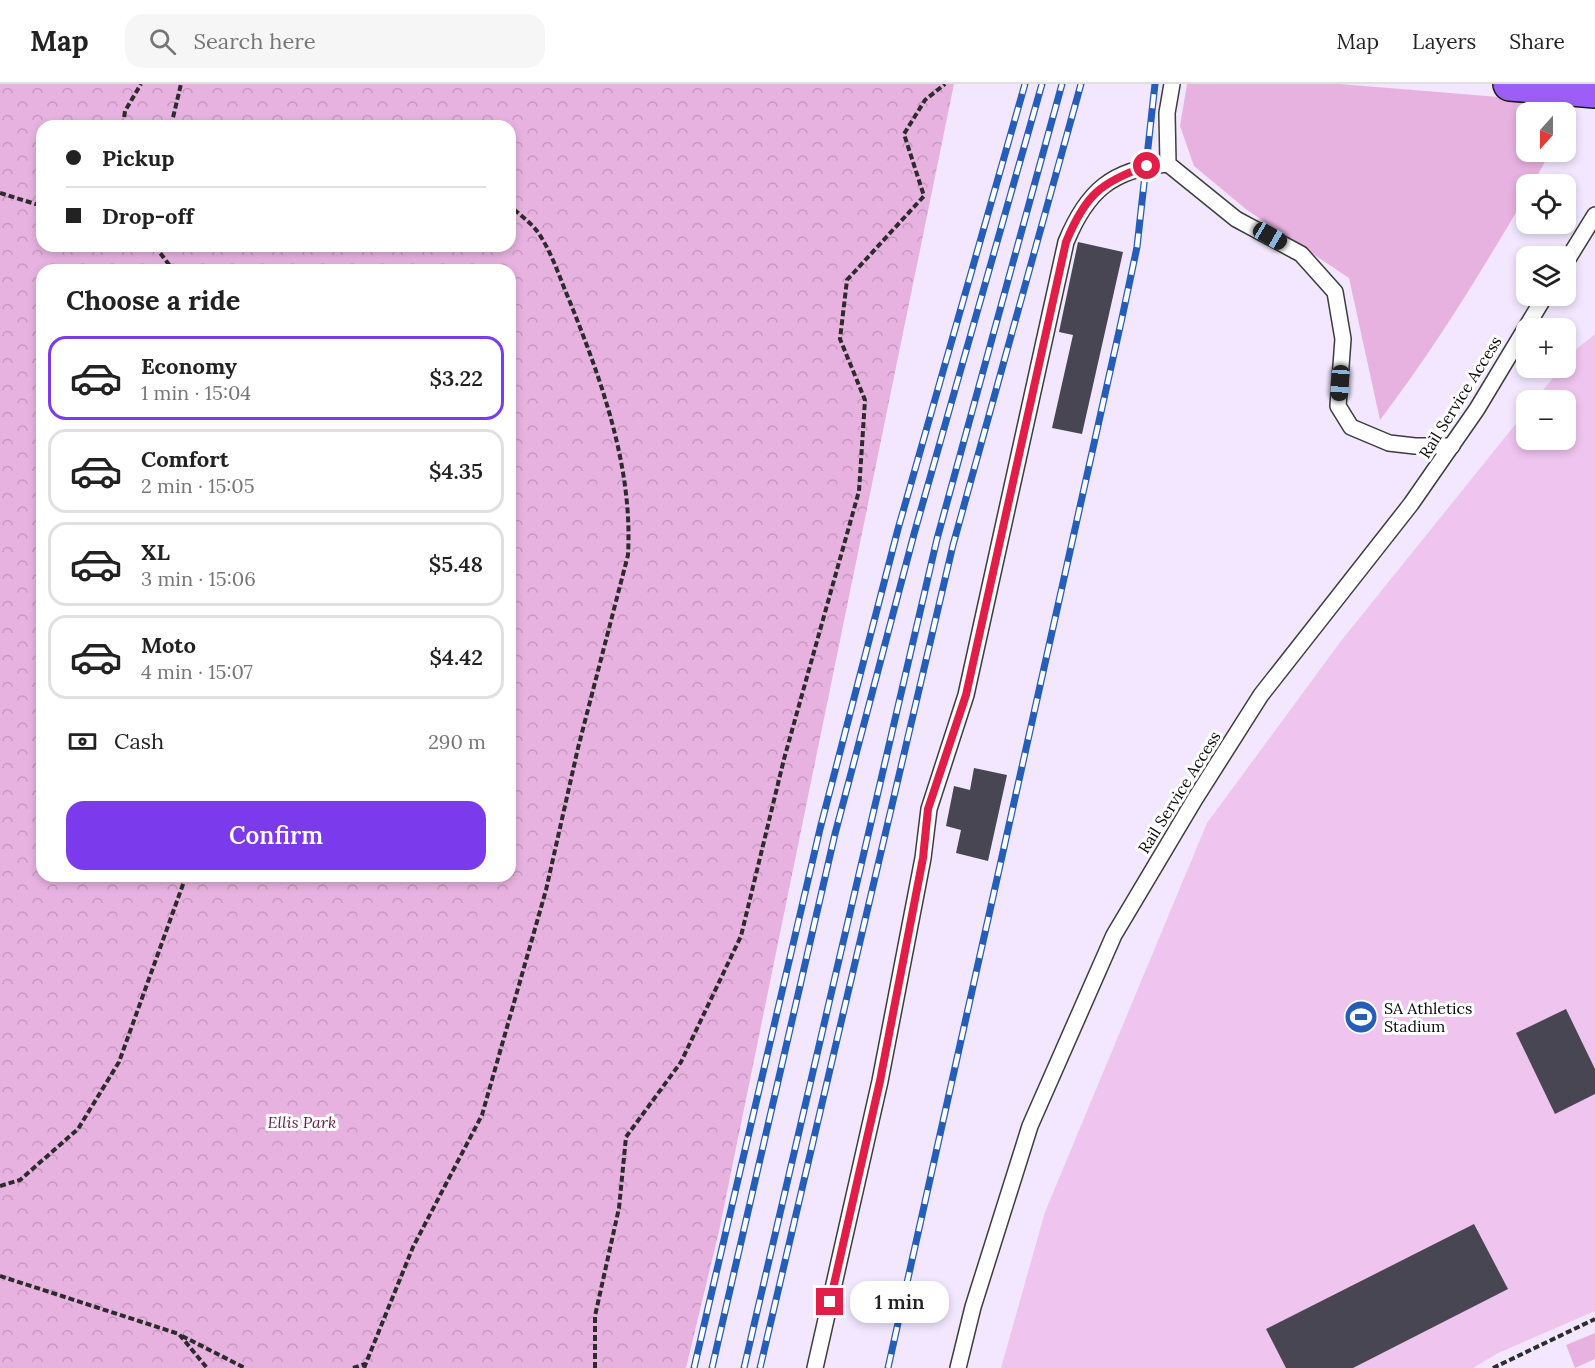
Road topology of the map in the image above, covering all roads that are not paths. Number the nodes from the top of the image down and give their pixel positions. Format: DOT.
graph roads {
  1 [pos="1172,84"];
  2 [pos="1510,84"];
  3 [pos="1595,91"];
  4 [pos="1168,164"];
  5 [pos="1595,215"];
  6 [pos="1576,246"];
  7 [pos="1539,306"];
  8 [pos="1452,446"];
  9 [pos="815,1368"];
  10 [pos="958,1368"];
  1 -- 4 [label="lane"];
  2 -- 3 [label="main road"];
  4 -- 8 [label="lane"];
  4 -- 9 [label="lane"];
  5 -- 6 [label="lane"];
  7 -- 8 [label="lane, Rail Service Access"];
  8 -- 10 [label="lane, Rail Service Access"];
}
